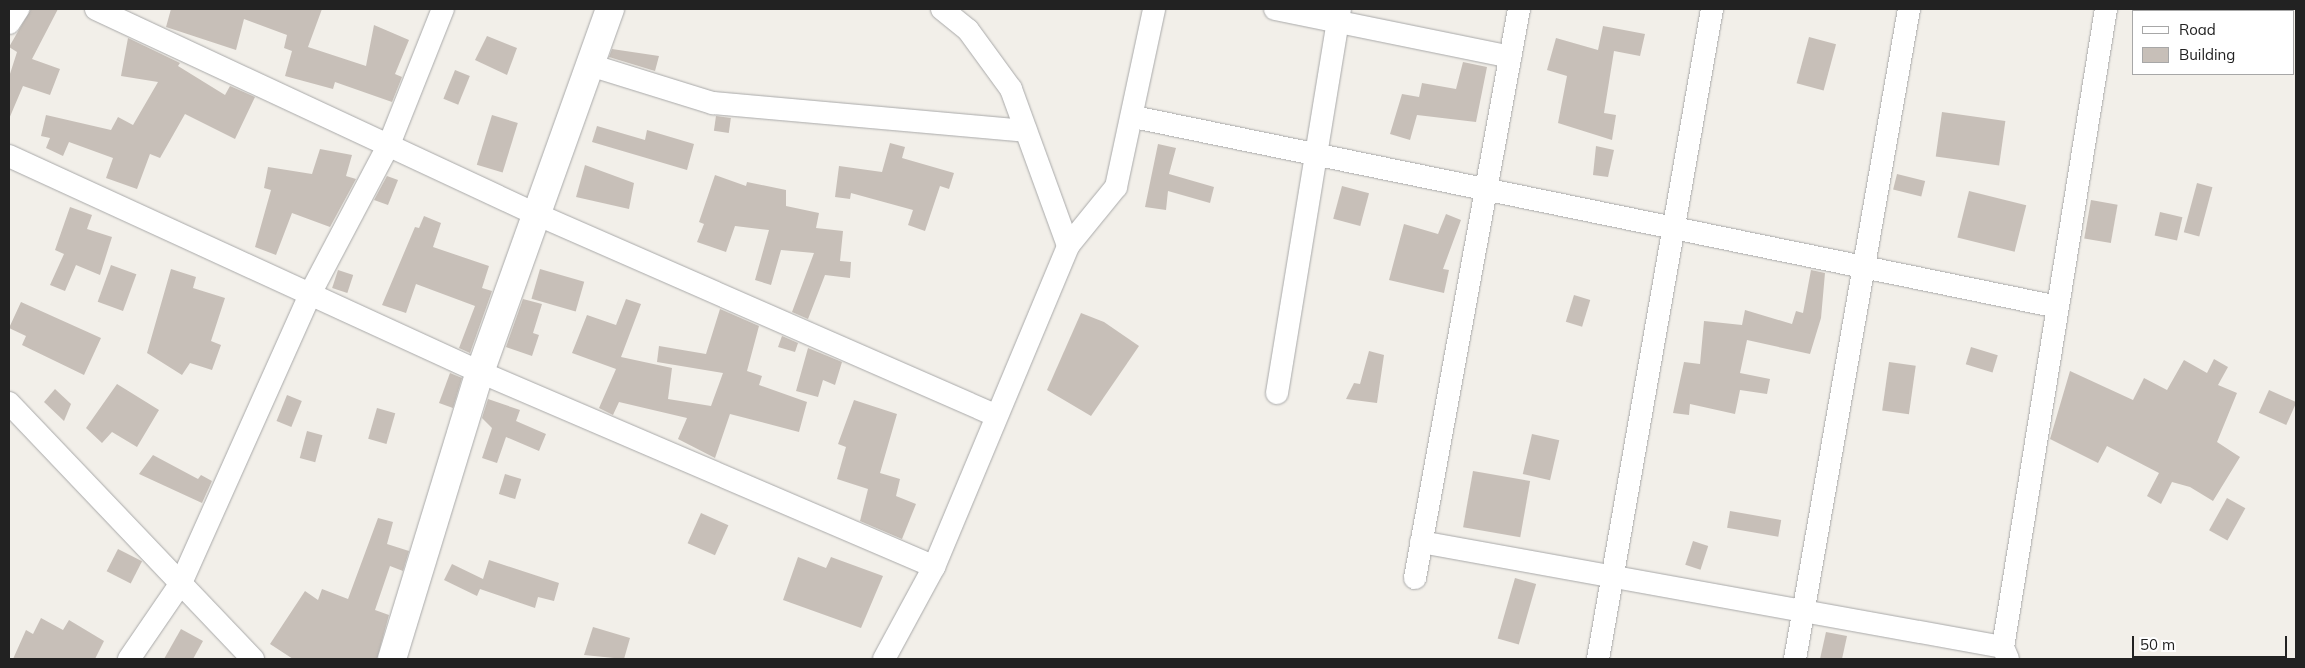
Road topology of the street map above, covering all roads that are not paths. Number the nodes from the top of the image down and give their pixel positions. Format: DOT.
graph roads {
  1 [pos="18,9"];
  2 [pos="96,9"];
  3 [pos="443,9"];
  4 [pos="610,9"];
  5 [pos="942,9"];
  6 [pos="1154,9"];
  7 [pos="1275,9"];
  8 [pos="1519,9"];
  9 [pos="1712,9"];
  10 [pos="1909,9"];
  11 [pos="2106,9"];
  12 [pos="1339,15"];
  13 [pos="9,23"];
  14 [pos="1510,57"];
  15 [pos="590,65"];
  16 [pos="1134,117"];
  17 [pos="1026,131"];
  18 [pos="390,142"];
  19 [pos="1316,154"];
  20 [pos="9,156"];
  21 [pos="1486,190"];
  22 [pos="536,214"];
  23 [pos="1674,229"];
  24 [pos="1068,246"];
  25 [pos="1864,268"];
  26 [pos="310,294"];
  27 [pos="2058,307"];
  28 [pos="480,372"];
  29 [pos="1277,393"];
  30 [pos="9,403"];
  31 [pos="997,416"];
  32 [pos="1421,542"];
  33 [pos="934,567"];
  34 [pos="1612,576"];
  35 [pos="1415,578"];
  36 [pos="181,583"];
  37 [pos="1803,611"];
  38 [pos="2006,653"];
  39 [pos="129,659"];
  40 [pos="253,659"];
  41 [pos="392,659"];
  42 [pos="884,659"];
  43 [pos="1598,659"];
  44 [pos="1795,659"];
  1 -- 13 [label="street"];
  2 -- 18 [label="street"];
  3 -- 18 [label="street"];
  4 -- 15 [label="street"];
  5 -- 17 [label="street"];
  6 -- 16 [label="street"];
  7 -- 12 [label="street"];
  8 -- 14 [label="street"];
  9 -- 23 [label="street"];
  10 -- 25 [label="street"];
  11 -- 27 [label="street"];
  12 -- 14 [label="street"];
  12 -- 19 [label="street"];
  14 -- 21 [label="street"];
  15 -- 17 [label="street"];
  15 -- 22 [label="street"];
  16 -- 19 [label="street"];
  16 -- 24 [label="street"];
  17 -- 24 [label="street"];
  18 -- 22 [label="street"];
  18 -- 26 [label="street"];
  19 -- 21 [label="street"];
  19 -- 29 [label="street"];
  20 -- 26 [label="street"];
  21 -- 23 [label="street"];
  21 -- 32 [label="street"];
  22 -- 28 [label="street"];
  22 -- 31 [label="street"];
  23 -- 25 [label="street"];
  23 -- 34 [label="street"];
  24 -- 31 [label="street"];
  25 -- 27 [label="street"];
  25 -- 37 [label="street"];
  26 -- 28 [label="street"];
  26 -- 36 [label="street"];
  27 -- 38 [label="street"];
  28 -- 33 [label="street"];
  28 -- 41 [label="street"];
  30 -- 36 [label="street"];
  31 -- 33 [label="street"];
  32 -- 34 [label="street"];
  32 -- 35 [label="street"];
  33 -- 42 [label="street"];
  34 -- 37 [label="street"];
  34 -- 43 [label="street"];
  36 -- 39 [label="street"];
  36 -- 40 [label="street"];
  37 -- 38 [label="street"];
  37 -- 44 [label="street"];
}
